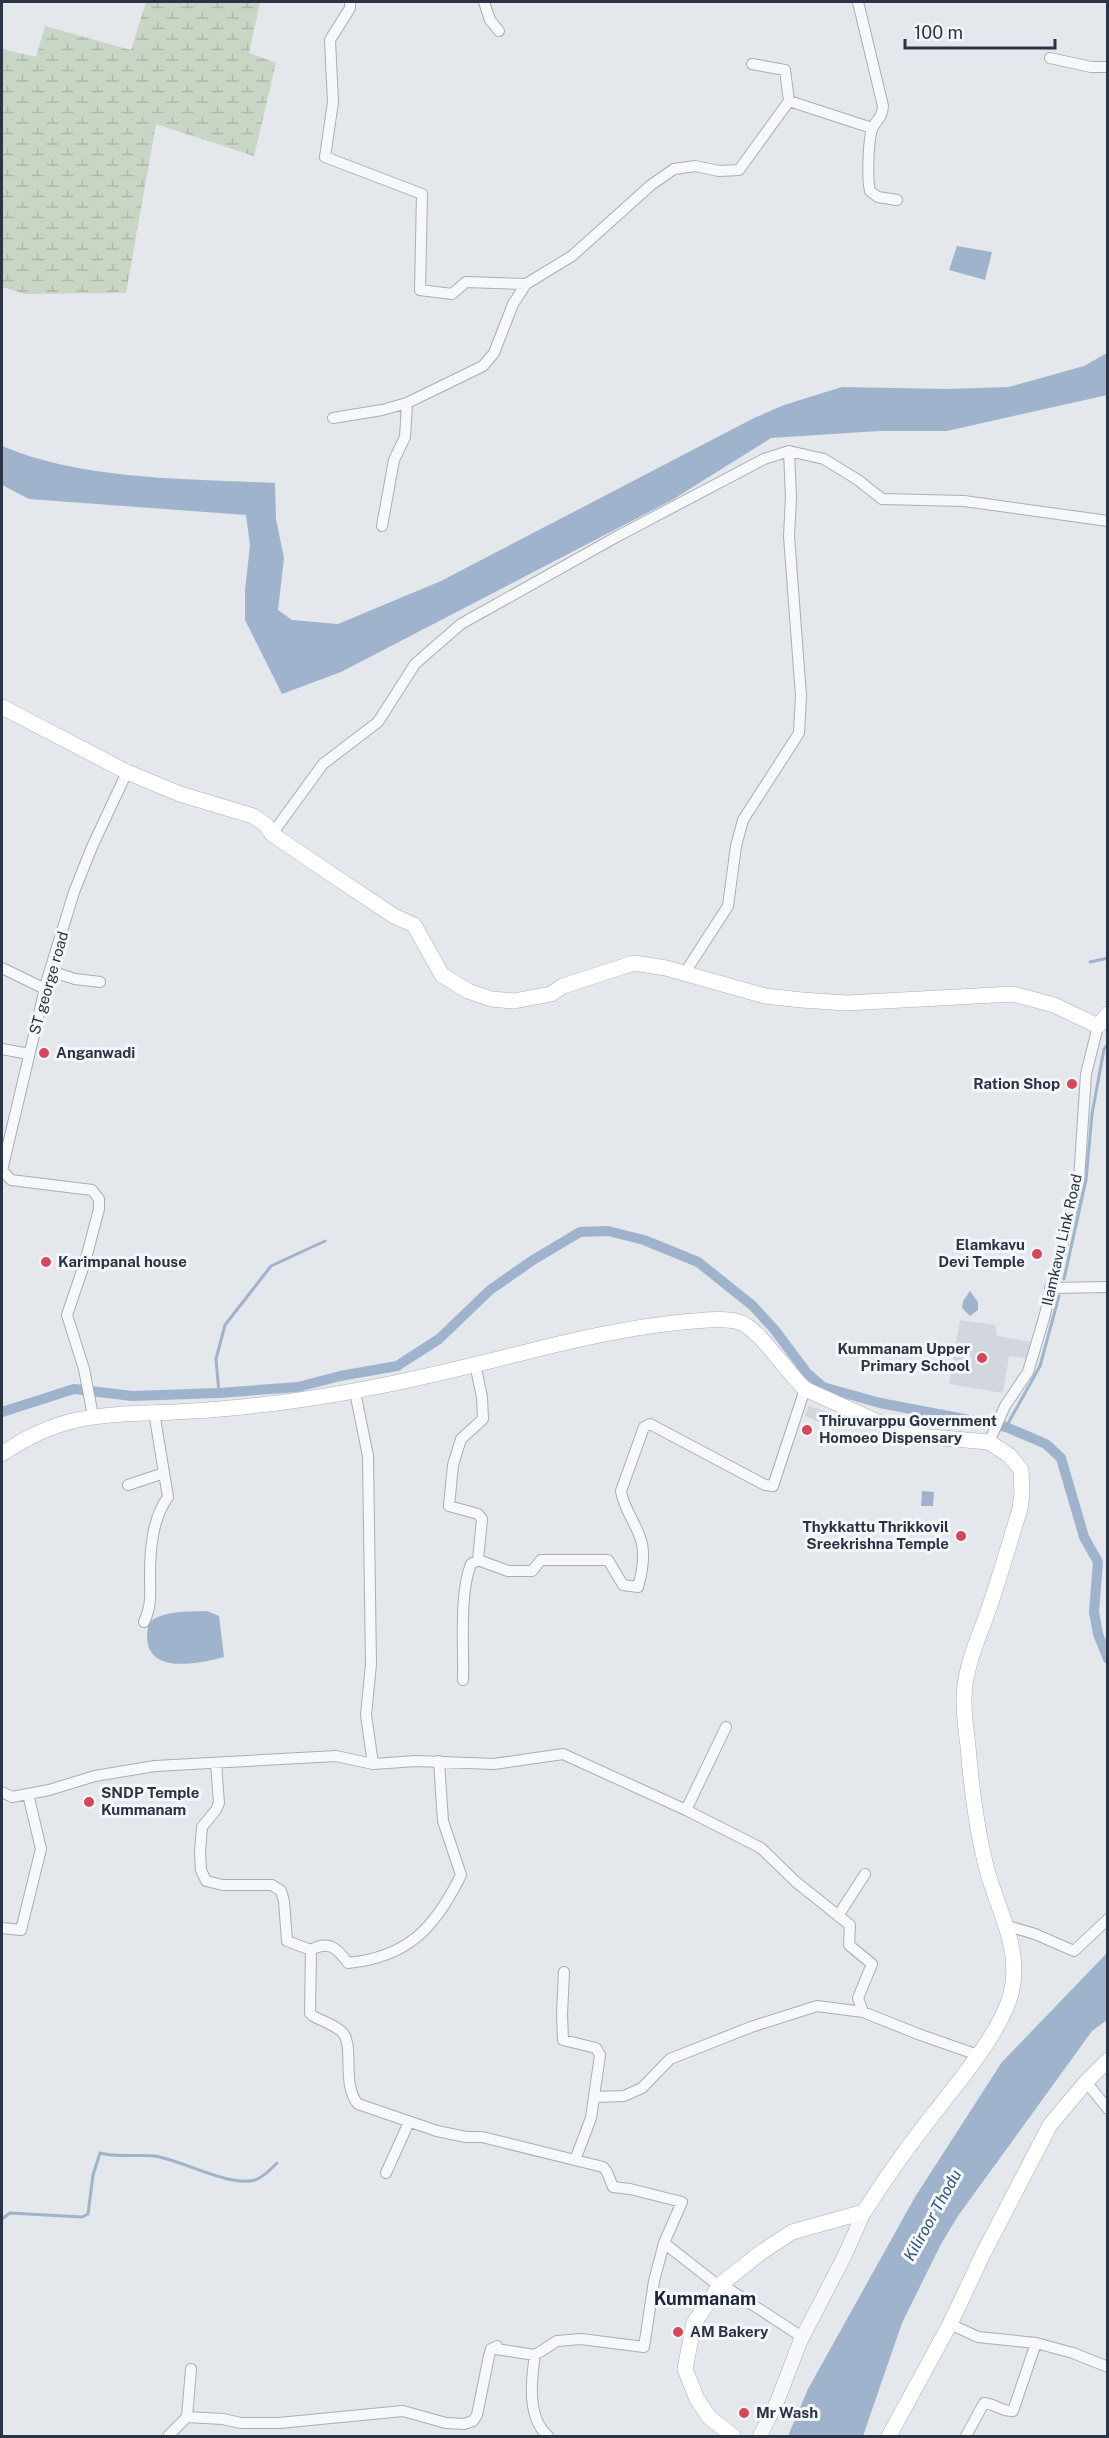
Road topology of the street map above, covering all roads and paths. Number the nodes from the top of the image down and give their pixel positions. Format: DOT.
graph roads {
  1 [pos="350,2"];
  2 [pos="484,2"];
  3 [pos="858,2"];
  4 [pos="499,31"];
  5 [pos="1050,58"];
  6 [pos="752,64"];
  7 [pos="1107,67"];
  8 [pos="789,101"];
  9 [pos="872,128"];
  10 [pos="897,200"];
  11 [pos="526,284"];
  12 [pos="407,403"];
  13 [pos="333,418"];
  14 [pos="789,451"];
  15 [pos="1107,521"];
  16 [pos="382,526"];
  17 [pos="2,707"];
  18 [pos="127,772"];
  19 [pos="272,834"];
  20 [pos="2,968"];
  21 [pos="50,971"];
  22 [pos="684,974"];
  23 [pos="100,982"];
  24 [pos="45,989"];
  25 [pos="1103,1020"];
  26 [pos="2,1049"];
  27 [pos="29,1054"];
  28 [pos="2,1172"];
  29 [pos="1107,1287"];
  30 [pos="1050,1288"];
  31 [pos="475,1364"];
  32 [pos="805,1389"];
  33 [pos="355,1392"];
  34 [pos="92,1410"];
  35 [pos="154,1412"];
  36 [pos="991,1438"];
  37 [pos="2,1455"];
  38 [pos="164,1473"];
  39 [pos="128,1485"];
  40 [pos="478,1560"];
  41 [pos="144,1622"];
  42 [pos="463,1680"];
  43 [pos="726,1728"];
  44 [pos="439,1761"];
  45 [pos="216,1763"];
  46 [pos="373,1764"];
  47 [pos="2,1792"];
  48 [pos="28,1794"];
  49 [pos="686,1810"];
  50 [pos="865,1874"];
  51 [pos="838,1916"];
  52 [pos="1107,1919"];
  53 [pos="1008,1926"];
  54 [pos="2,1929"];
  55 [pos="311,1950"];
  56 [pos="564,1972"];
  57 [pos="863,2012"];
  58 [pos="978,2055"];
  59 [pos="1107,2060"];
  60 [pos="1086,2082"];
  61 [pos="594,2097"];
  62 [pos="1107,2109"];
  63 [pos="409,2122"];
  64 [pos="575,2160"];
  65 [pos="386,2173"];
  66 [pos="864,2212"];
  67 [pos="664,2243"];
  68 [pos="720,2285"];
  69 [pos="950,2324"];
  70 [pos="802,2337"];
  71 [pos="1035,2343"];
  72 [pos="535,2355"];
  73 [pos="1107,2367"];
  74 [pos="191,2369"];
  75 [pos="187,2417"];
  76 [pos="168,2436"];
  77 [pos="548,2436"];
  78 [pos="733,2436"];
  79 [pos="760,2436"];
  80 [pos="889,2436"];
  81 [pos="966,2436"];
  1 -- 11 [label="street"];
  2 -- 4 [label="street"];
  3 -- 9 [label="street"];
  5 -- 7 [label="street"];
  6 -- 8 [label="street"];
  8 -- 9 [label="street"];
  8 -- 11 [label="street"];
  9 -- 10 [label="street"];
  11 -- 12 [label="street"];
  12 -- 13 [label="street"];
  12 -- 16 [label="street"];
  14 -- 15 [label="street"];
  14 -- 19 [label="street"];
  14 -- 22 [label="street"];
  17 -- 18 [label="main road"];
  18 -- 19 [label="main road"];
  18 -- 21 [label="street, ST george road"];
  19 -- 22 [label="main road"];
  20 -- 24 [label="street"];
  21 -- 23 [label="street"];
  21 -- 24 [label="street, ST george road"];
  22 -- 25 [label="main road"];
  24 -- 27 [label="street, ST george road"];
  25 -- 30 [label="street, Ilamkavu Link Road"];
  26 -- 27 [label="street"];
  27 -- 28 [label="street, ST george road"];
  28 -- 34 [label="street, ST george road"];
  29 -- 30 [label="street"];
  30 -- 36 [label="street, Ilamkavu Link Road"];
  31 -- 32 [label="main road"];
  31 -- 33 [label="main road"];
  31 -- 40 [label="street"];
  32 -- 36 [label="main road"];
  32 -- 40 [label="street"];
  33 -- 35 [label="main road"];
  33 -- 46 [label="street"];
  34 -- 35 [label="main road"];
  34 -- 37 [label="main road"];
  35 -- 38 [label="street"];
  36 -- 53 [label="main road"];
  38 -- 39 [label="street"];
  38 -- 41 [label="street"];
  40 -- 42 [label="street"];
  43 -- 49 [label="street"];
  44 -- 46 [label="street"];
  44 -- 49 [label="street"];
  44 -- 55 [label="street"];
  45 -- 46 [label="street"];
  45 -- 48 [label="street"];
  45 -- 55 [label="street"];
  47 -- 48 [label="street"];
  48 -- 54 [label="street"];
  49 -- 51 [label="street"];
  50 -- 51 [label="street"];
  51 -- 57 [label="street"];
  52 -- 53 [label="street"];
  53 -- 58 [label="main road"];
  55 -- 63 [label="street"];
  56 -- 61 [label="street"];
  57 -- 58 [label="street"];
  57 -- 61 [label="street"];
  58 -- 66 [label="main road"];
  59 -- 60 [label="main road"];
  60 -- 62 [label="street"];
  60 -- 69 [label="main road"];
  61 -- 64 [label="street"];
  63 -- 64 [label="street"];
  63 -- 65 [label="street"];
  64 -- 67 [label="street"];
  66 -- 68 [label="main road"];
  66 -- 70 [label="street"];
  67 -- 68 [label="street"];
  67 -- 72 [label="street"];
  68 -- 70 [label="street"];
  68 -- 78 [label="main road"];
  69 -- 71 [label="street"];
  69 -- 80 [label="main road"];
  70 -- 79 [label="street"];
  71 -- 73 [label="street"];
  71 -- 81 [label="street"];
  72 -- 75 [label="street"];
  72 -- 77 [label="street"];
  74 -- 75 [label="street"];
  75 -- 76 [label="street"];
}
